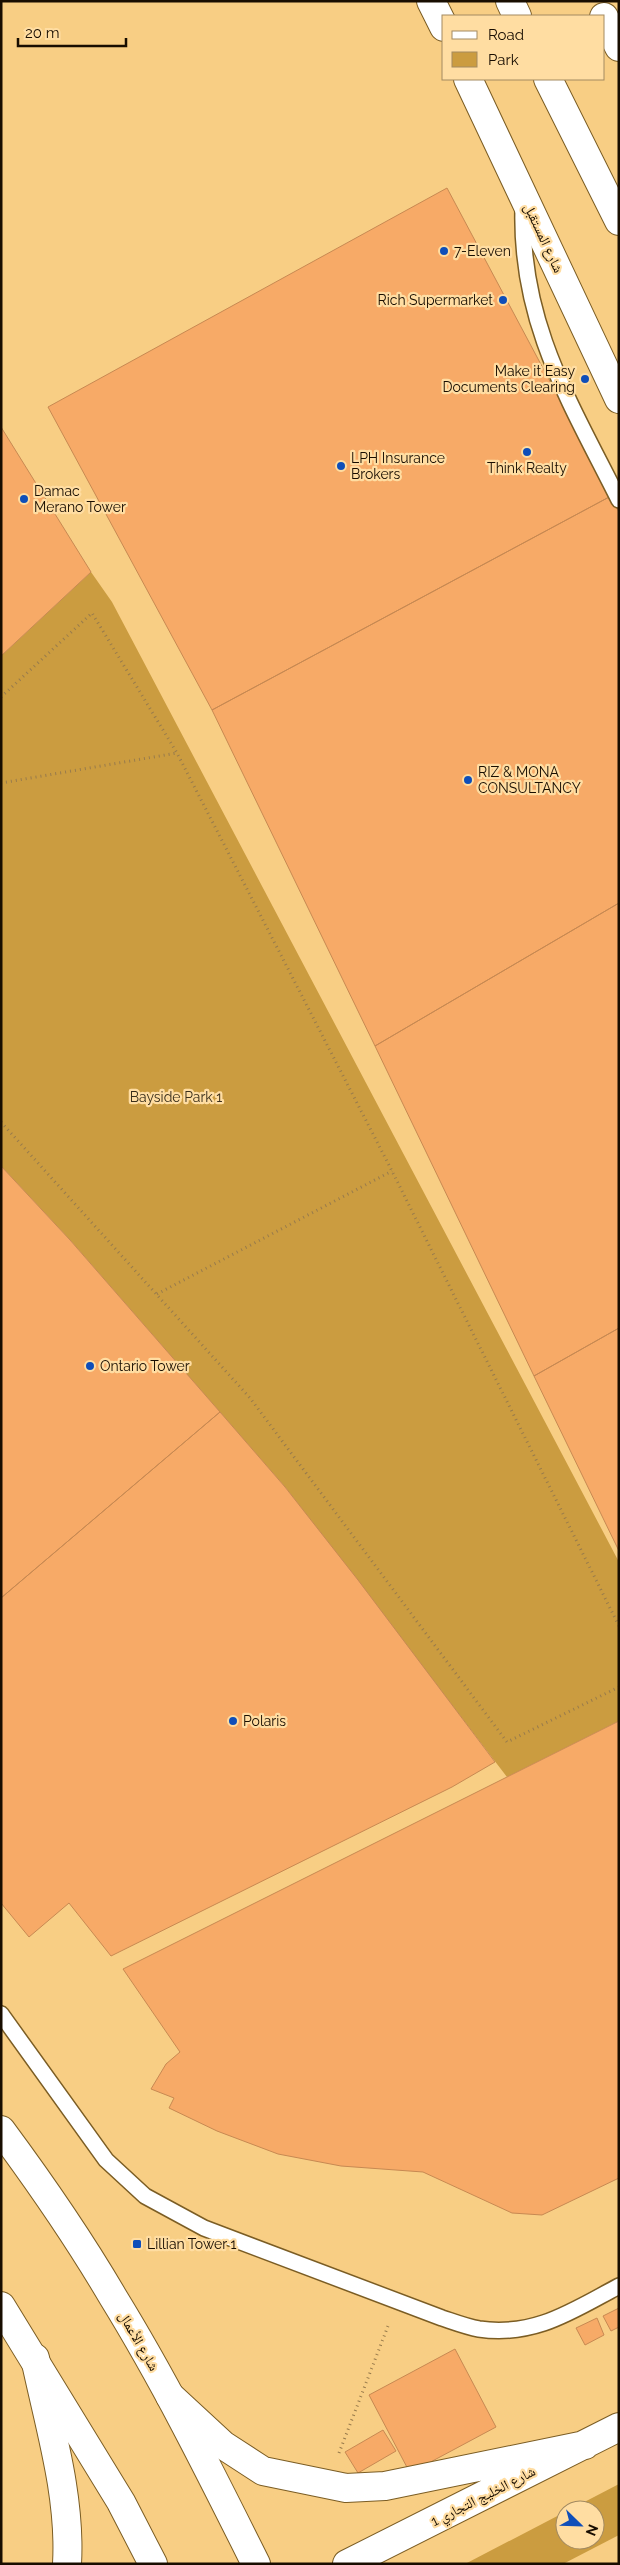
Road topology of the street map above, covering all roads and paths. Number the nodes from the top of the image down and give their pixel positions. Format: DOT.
graph roads {
  1 [pos="432,1"];
  2 [pos="510,1"];
  3 [pos="596,1"];
  4 [pos="517,15"];
  5 [pos="603,15"];
  6 [pos="605,19"];
  7 [pos="442,23"];
  8 [pos="619,47"];
  9 [pos="468,80"];
  10 [pos="548,80"];
  11 [pos="524,195"];
  12 [pos="619,221"];
  13 [pos="619,399"];
  14 [pos="619,500"];
  15 [pos="1,697"];
  16 [pos="177,753"];
  17 [pos="1,783"];
  18 [pos="1,1122"];
  19 [pos="392,1172"];
  20 [pos="157,1294"];
  21 [pos="619,1626"];
  22 [pos="619,1686"];
  23 [pos="1,2014"];
  24 [pos="1,2130"];
  25 [pos="619,2286"];
  26 [pos="398,2301"];
  27 [pos="1,2306"];
  28 [pos="35,2358"];
  29 [pos="170,2396"];
  30 [pos="619,2427"];
  31 [pos="585,2445"];
  32 [pos="327,2483"];
  33 [pos="67,2564"];
  34 [pos="153,2564"];
  35 [pos="256,2564"];
  36 [pos="348,2564"];
  1 -- 7 [label="main road"];
  2 -- 4 [label="main road"];
  3 -- 5 [label="main road"];
  6 -- 8 [label="main road"];
  9 -- 11 [label="main road, شارع المستقبل"];
  10 -- 12 [label="main road"];
  11 -- 13 [label="main road, شارع المستقبل"];
  11 -- 14 [label="lane"];
  15 -- 16 [label="path"];
  16 -- 17 [label="path"];
  16 -- 19 [label="path"];
  18 -- 20 [label="path"];
  19 -- 20 [label="path"];
  19 -- 21 [label="path"];
  20 -- 22 [label="path"];
  23 -- 26 [label="lane"];
  24 -- 29 [label="main road, شارع الأعمال"];
  25 -- 26 [label="lane"];
  26 -- 32 [label="path"];
  27 -- 28 [label="main road"];
  28 -- 33 [label="main road"];
  28 -- 34 [label="main road"];
  29 -- 32 [label="main road"];
  29 -- 35 [label="main road, شارع الأعمال"];
  30 -- 31 [label="main road, شارع الخليج التجاري 1"];
  31 -- 32 [label="main road"];
  31 -- 36 [label="main road, شارع الخليج التجاري 1"];
}
